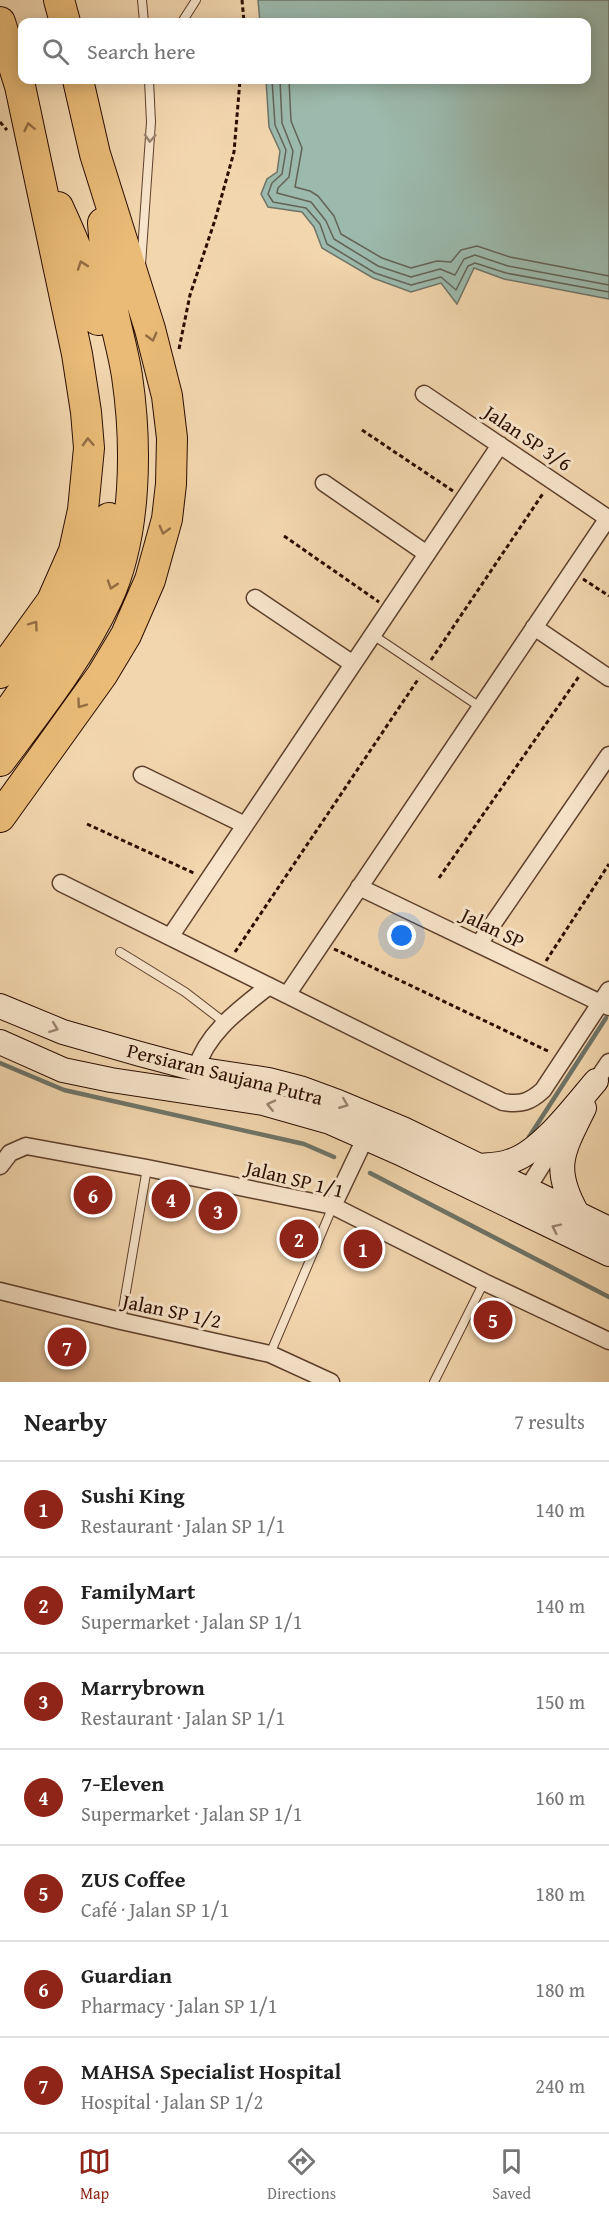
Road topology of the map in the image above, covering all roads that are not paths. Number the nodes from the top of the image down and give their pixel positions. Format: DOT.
graph roads {
  1 [pos="59,0"];
  2 [pos="142,0"];
  3 [pos="196,0"];
  4 [pos="64,18"];
  5 [pos="144,18"];
  6 [pos="185,18"];
  7 [pos="0,22"];
  8 [pos="18,80"];
  9 [pos="19,84"];
  10 [pos="79,84"];
  11 [pos="149,84"];
  12 [pos="153,84"];
  13 [pos="150,91"];
  14 [pos="95,154"];
  15 [pos="37,162"];
  16 [pos="138,295"];
  17 [pos="424,394"];
  18 [pos="501,445"];
  19 [pos="324,483"];
  20 [pos="608,518"];
  21 [pos="427,554"];
  22 [pos="255,598"];
  23 [pos="534,627"];
  24 [pos="373,635"];
  25 [pos="354,664"];
  26 [pos="0,673"];
  27 [pos="609,678"];
  28 [pos="480,707"];
  29 [pos="12,720"];
  30 [pos="609,755"];
  31 [pos="0,761"];
  32 [pos="142,775"];
  33 [pos="0,817"];
  34 [pos="245,825"];
  35 [pos="61,883"];
  36 [pos="359,887"];
  37 [pos="170,937"];
  38 [pos="479,944"];
  39 [pos="120,952"];
  40 [pos="269,986"];
  41 [pos="287,995"];
  42 [pos="606,1000"];
  43 [pos="0,1006"];
  44 [pos="224,1022"];
  45 [pos="0,1042"];
  46 [pos="196,1068"];
  47 [pos="603,1071"];
  48 [pos="371,1127"];
  49 [pos="0,1166"];
  50 [pos="479,1166"];
  51 [pos="147,1168"];
  52 [pos="527,1189"];
  53 [pos="333,1206"];
  54 [pos="577,1213"];
  55 [pos="609,1229"];
  56 [pos="609,1254"];
  57 [pos="484,1282"];
  58 [pos="0,1291"];
  59 [pos="121,1322"];
  60 [pos="609,1341"];
  61 [pos="270,1354"];
  62 [pos="331,1382"];
  63 [pos="434,1382"];
  1 -- 4 [label="highway"];
  2 -- 5 [label="lane"];
  3 -- 6 [label="lane"];
  8 -- 7 [label="highway, one-way"];
  15 -- 9 [label="highway, one-way"];
  10 -- 14 [label="highway"];
  11 -- 13 [label="lane"];
  12 -- 13 [label="lane"];
  13 -- 16 [label="lane, one-way"];
  14 -- 16 [label="highway"];
  14 -- 29 [label="highway, one-way"];
  26 -- 15 [label="highway, one-way"];
  29 -- 15 [label="highway, one-way"];
  16 -- 33 [label="highway, one-way"];
  17 -- 18 [label="street, Jalan SP 3/6"];
  18 -- 20 [label="street, Jalan SP 3/6"];
  18 -- 21 [label="street"];
  19 -- 21 [label="street"];
  20 -- 23 [label="street"];
  21 -- 24 [label="street"];
  22 -- 25 [label="street"];
  23 -- 27 [label="street"];
  23 -- 28 [label="street"];
  24 -- 25 [label="street"];
  24 -- 28 [label="lane"];
  25 -- 34 [label="street"];
  28 -- 36 [label="street"];
  29 -- 31 [label="highway"];
  30 -- 38 [label="street"];
  32 -- 34 [label="street"];
  34 -- 37 [label="street"];
  35 -- 37 [label="street"];
  36 -- 38 [label="street, Jalan SP"];
  36 -- 41 [label="street"];
  37 -- 40 [label="street"];
  38 -- 42 [label="street, Jalan SP"];
  39 -- 44 [label="lane"];
  40 -- 41 [label="street"];
  40 -- 44 [label="street"];
  41 -- 42 [label="street"];
  43 -- 46 [label="main road, Persiaran Saujana Putra, one-way"];
  44 -- 46 [label="street"];
  48 -- 45 [label="main road, Persiaran Saujana Putra, one-way"];
  46 -- 48 [label="main road, Persiaran Saujana Putra, one-way"];
  47 -- 50 [label="main road"];
  47 -- 52 [label="street"];
  47 -- 54 [label="main road"];
  48 -- 50 [label="main road, Persiaran Saujana Putra"];
  48 -- 53 [label="street"];
  56 -- 48 [label="main road, Persiaran Saujana Putra, one-way"];
  49 -- 51 [label="street, Jalan SP 1/1"];
  50 -- 52 [label="main road, Persiaran Saujana Putra"];
  51 -- 53 [label="street, Jalan SP 1/1"];
  51 -- 59 [label="lane"];
  52 -- 54 [label="main road, Persiaran Saujana Putra"];
  53 -- 57 [label="street, Jalan SP 1/1"];
  53 -- 61 [label="lane"];
  54 -- 55 [label="main road, Persiaran Saujana Putra"];
  57 -- 60 [label="street, Jalan SP 1/1"];
  57 -- 63 [label="lane"];
  58 -- 59 [label="street, Jalan SP 1/2"];
  59 -- 61 [label="street, Jalan SP 1/2"];
  61 -- 62 [label="street, Jalan SP 1/2"];
}
